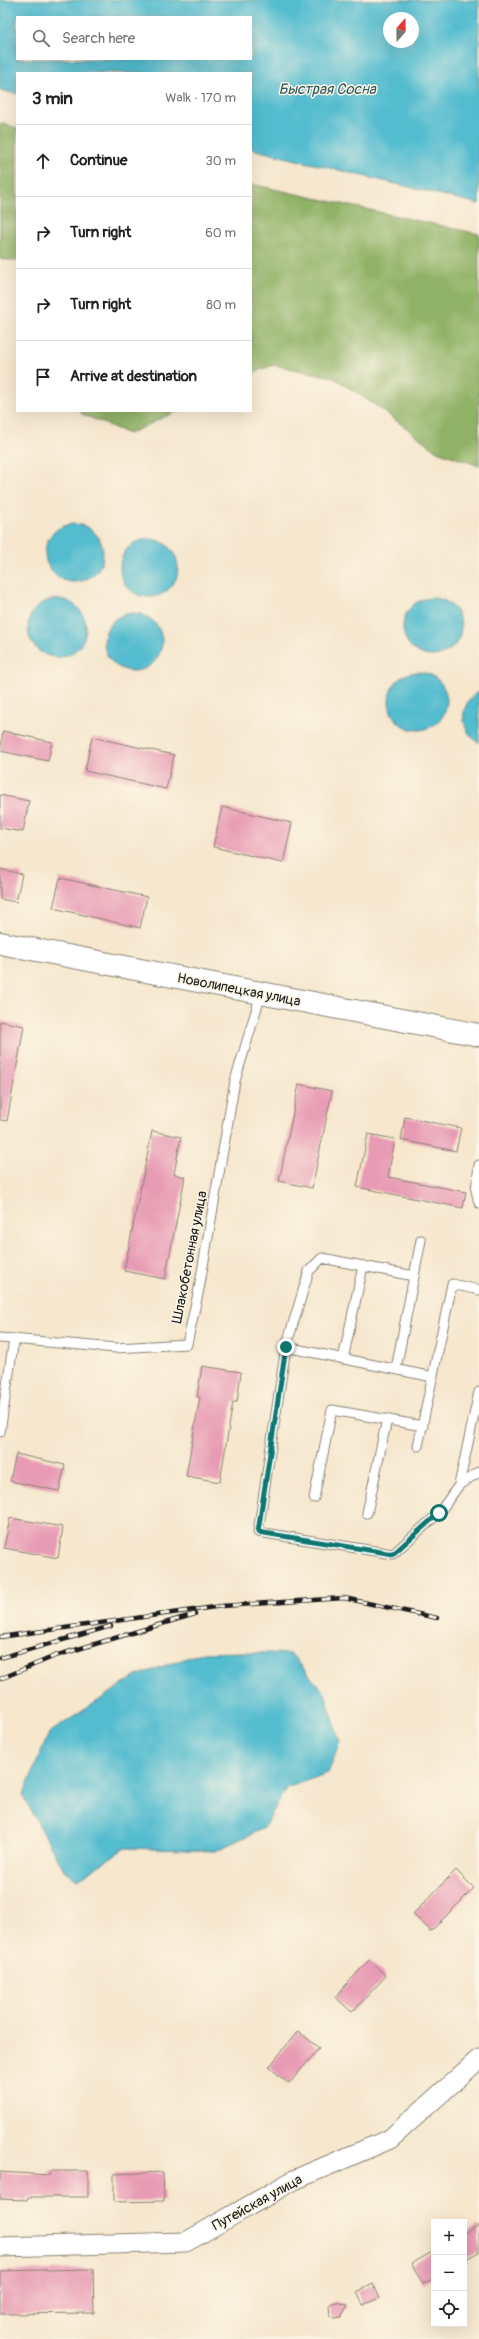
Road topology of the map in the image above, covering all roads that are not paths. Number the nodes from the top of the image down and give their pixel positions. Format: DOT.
graph roads {
  1 [pos="0,943"];
  2 [pos="261,994"];
  3 [pos="479,1035"];
  4 [pos="479,1165"];
  5 [pos="479,1203"];
  6 [pos="421,1240"];
  7 [pos="363,1266"];
  8 [pos="414,1276"];
  9 [pos="479,1290"];
  10 [pos="0,1338"];
  11 [pos="14,1340"];
  12 [pos="286,1347"];
  13 [pos="343,1359"];
  14 [pos="396,1369"];
  15 [pos="433,1377"];
  16 [pos="479,1392"];
  17 [pos="386,1420"];
  18 [pos="423,1426"];
  19 [pos="0,1432"];
  20 [pos="418,1446"];
  21 [pos="479,1472"];
  22 [pos="459,1485"];
  23 [pos="314,1498"];
  24 [pos="367,1513"];
  25 [pos="479,2059"];
  26 [pos="0,2247"];
  1 -- 2 [label="street, Новолипецкая улица"];
  2 -- 3 [label="street, Новолипецкая улица"];
  2 -- 11 [label="lane, Шлакобетонная улица"];
  4 -- 5 [label="lane"];
  6 -- 8 [label="lane"];
  7 -- 8 [label="lane"];
  7 -- 12 [label="lane"];
  7 -- 13 [label="lane"];
  8 -- 14 [label="lane"];
  9 -- 15 [label="lane"];
  10 -- 11 [label="lane, Шлакобетонная улица"];
  11 -- 19 [label="lane"];
  12 -- 13 [label="lane"];
  12 -- 22 [label="lane"];
  13 -- 14 [label="lane"];
  14 -- 15 [label="lane"];
  15 -- 18 [label="lane"];
  16 -- 22 [label="lane"];
  17 -- 18 [label="lane"];
  17 -- 23 [label="lane"];
  17 -- 24 [label="lane"];
  18 -- 20 [label="lane"];
  21 -- 22 [label="lane"];
  25 -- 26 [label="street, Путейская улица"];
}
